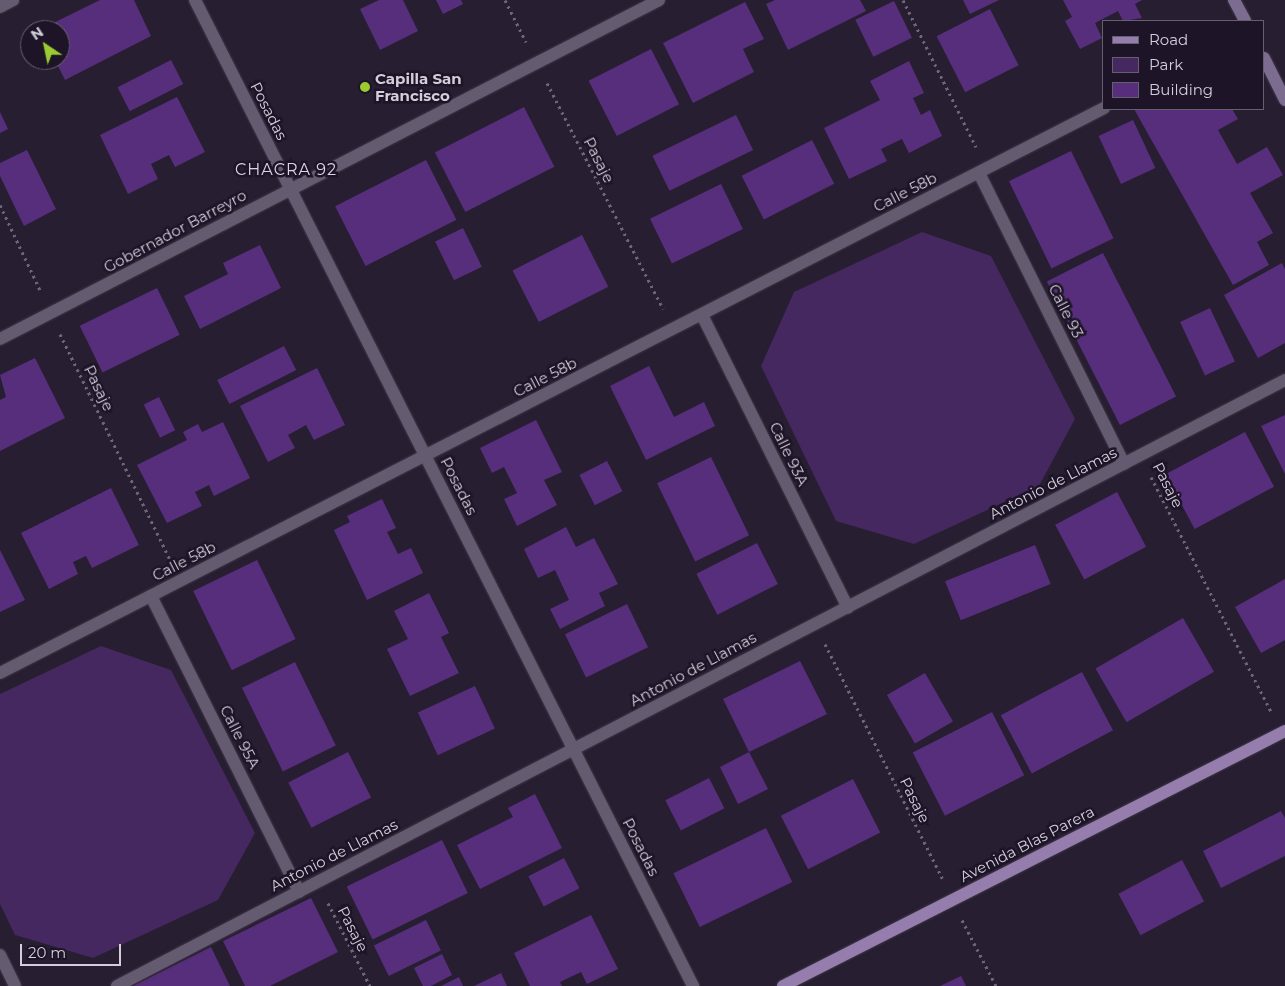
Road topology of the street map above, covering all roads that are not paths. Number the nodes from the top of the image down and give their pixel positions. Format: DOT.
graph roads {
  1 [pos="13,0"];
  2 [pos="195,0"];
  3 [pos="659,0"];
  4 [pos="1234,0"];
  5 [pos="0,7"];
  6 [pos="1244,20"];
  7 [pos="1265,60"];
  8 [pos="1285,100"];
  9 [pos="1102,109"];
  10 [pos="983,171"];
  11 [pos="291,189"];
  12 [pos="702,315"];
  13 [pos="0,339"];
  14 [pos="1285,380"];
  15 [pos="426,456"];
  16 [pos="1124,464"];
  17 [pos="151,596"];
  18 [pos="848,608"];
  19 [pos="0,674"];
  20 [pos="1284,732"];
  21 [pos="574,749"];
  22 [pos="299,892"];
  23 [pos="0,955"];
  24 [pos="16,986"];
  25 [pos="117,986"];
  26 [pos="693,986"];
  27 [pos="783,986"];
  1 -- 5 [label="street"];
  2 -- 11 [label="street, Posadas"];
  3 -- 11 [label="street, Gobernador Barreyro"];
  4 -- 6 [label="main road"];
  7 -- 8 [label="main road"];
  9 -- 10 [label="street, Calle 58b"];
  10 -- 12 [label="street, Calle 58b"];
  10 -- 16 [label="street, Calle 93"];
  11 -- 13 [label="street, Gobernador Barreyro"];
  11 -- 15 [label="street, Posadas"];
  12 -- 15 [label="street, Calle 58b"];
  12 -- 18 [label="street, Calle 93A"];
  14 -- 16 [label="street, Antonio de Llamas"];
  15 -- 17 [label="street, Calle 58b"];
  15 -- 21 [label="street, Posadas"];
  16 -- 18 [label="street, Antonio de Llamas"];
  17 -- 19 [label="street, Calle 58b"];
  17 -- 22 [label="street, Calle 95A"];
  18 -- 21 [label="street, Antonio de Llamas"];
  20 -- 27 [label="main road, Avenida Blas Parera"];
  21 -- 22 [label="street, Antonio de Llamas"];
  21 -- 26 [label="street, Posadas"];
  22 -- 25 [label="street, Antonio de Llamas"];
  23 -- 24 [label="street"];
}
